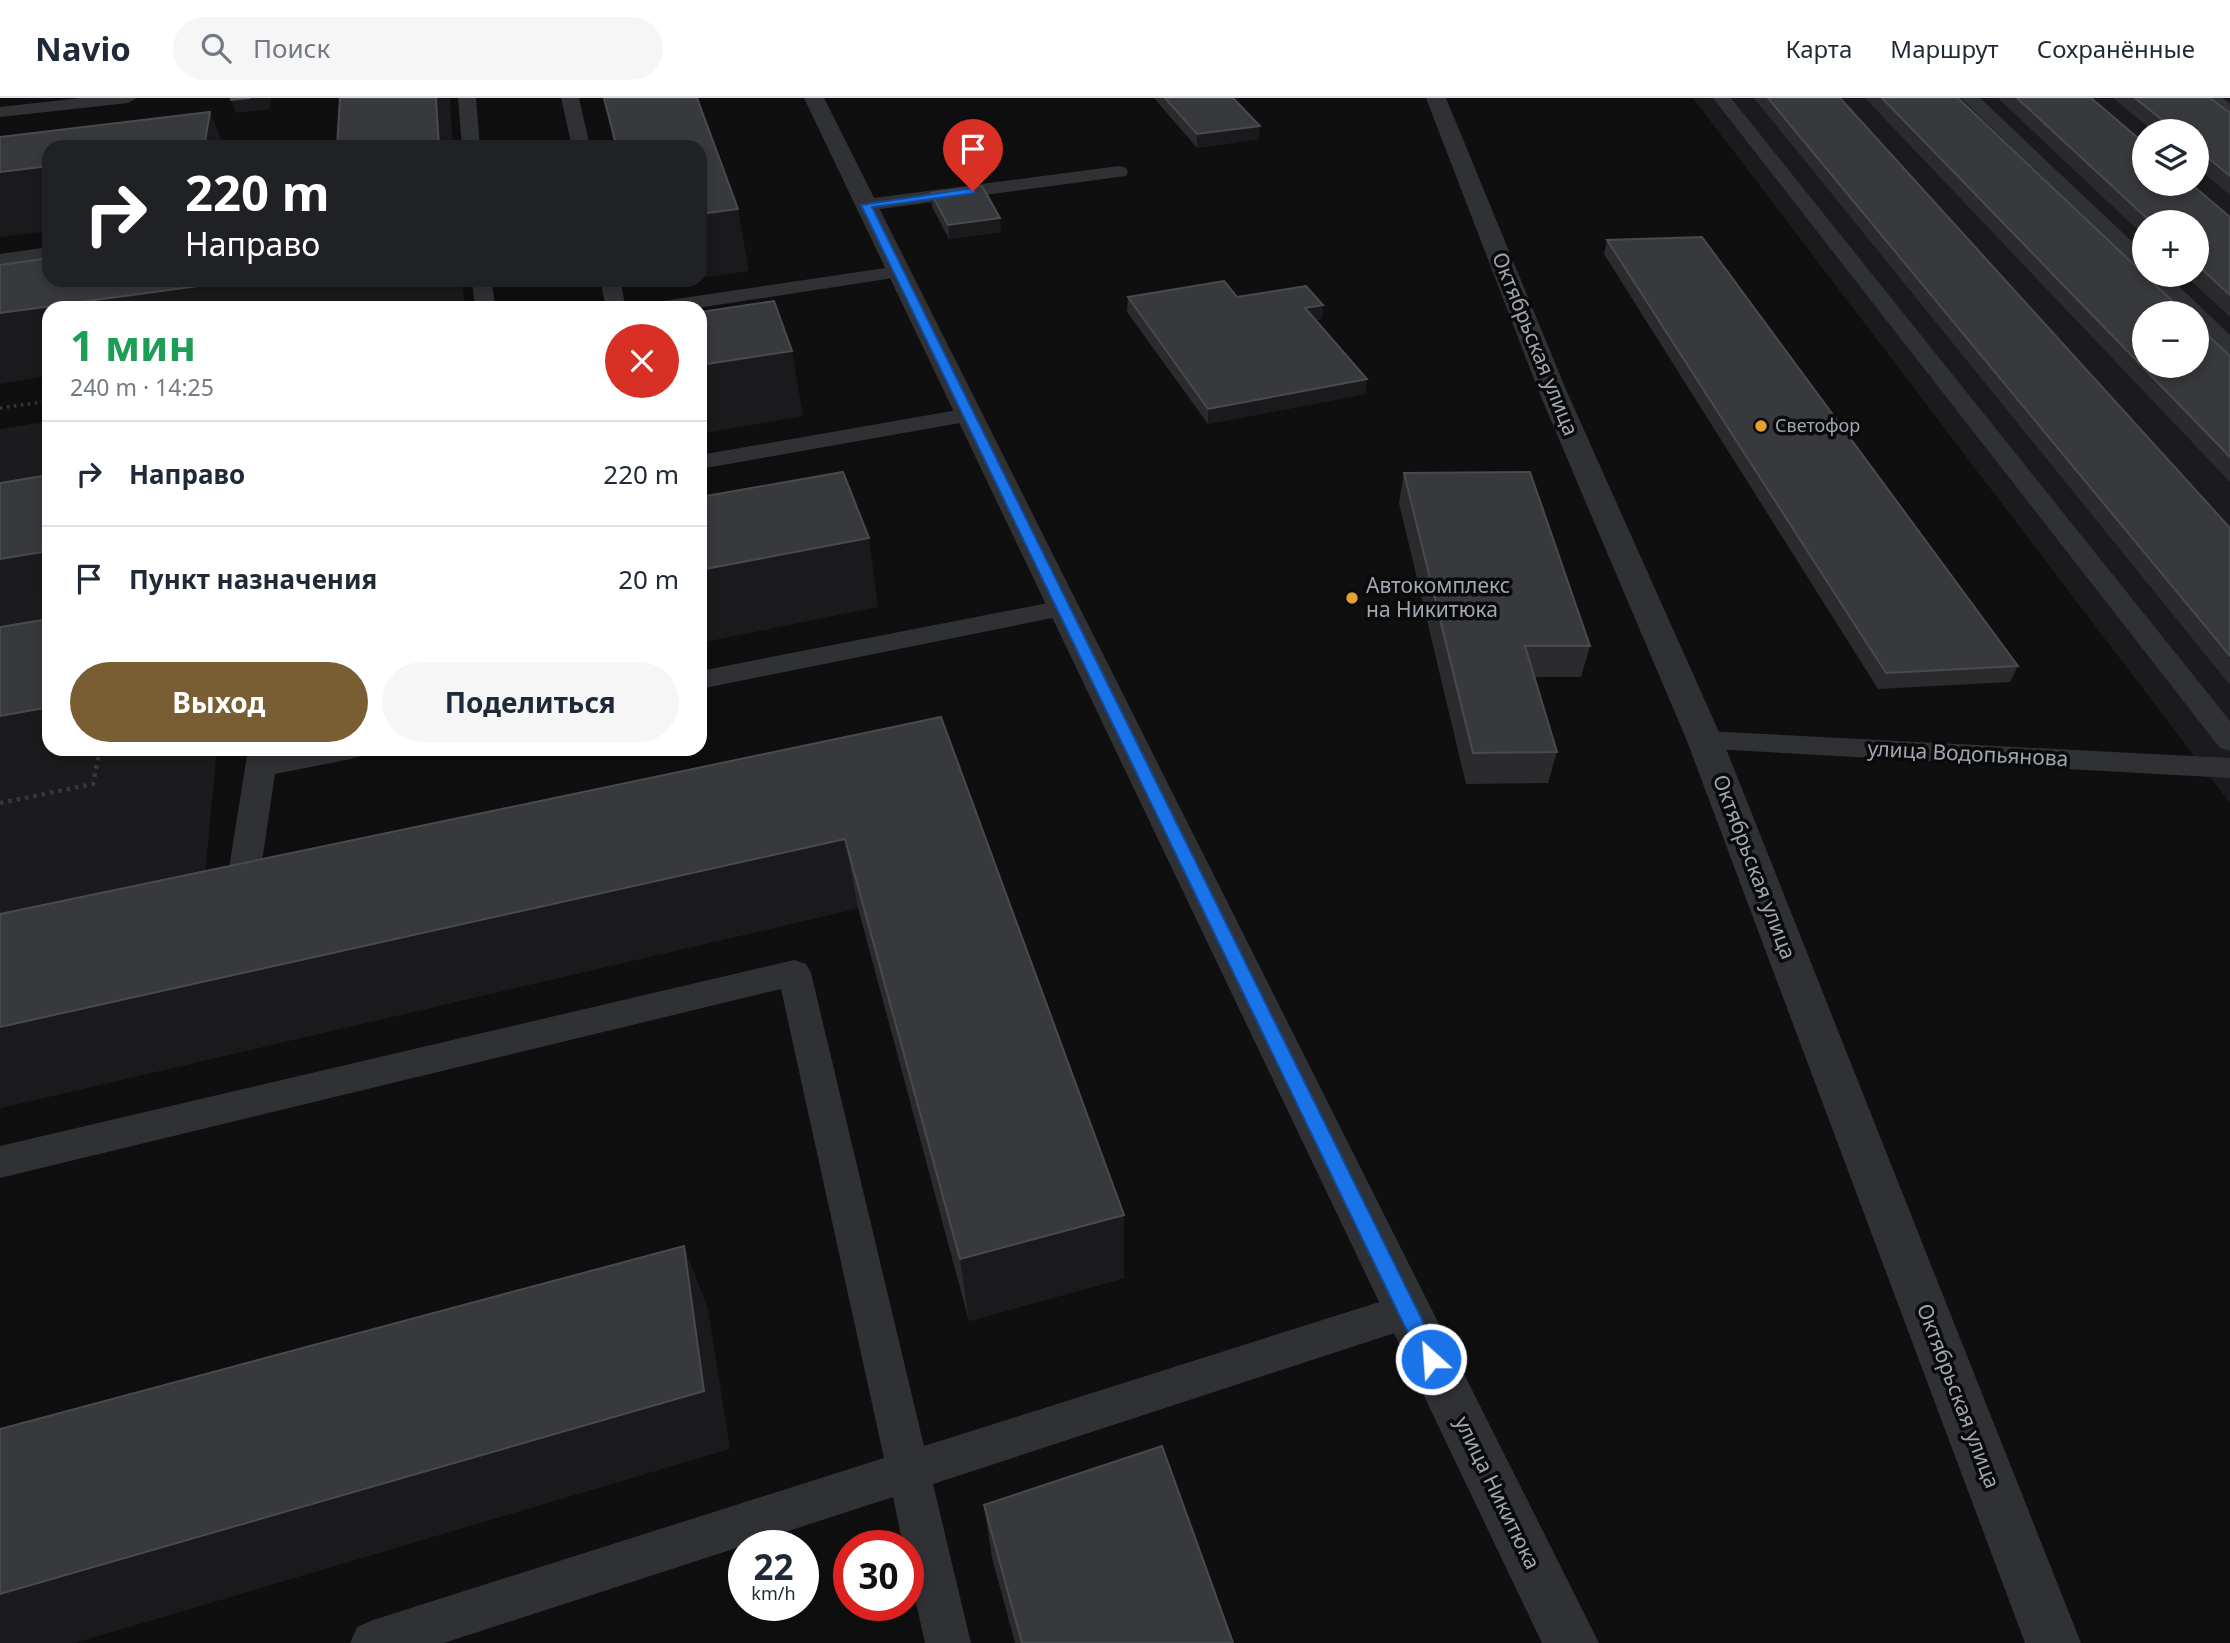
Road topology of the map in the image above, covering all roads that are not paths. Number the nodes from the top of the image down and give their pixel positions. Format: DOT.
graph roads {
  1 [pos="128,98"];
  2 [pos="467,98"];
  3 [pos="570,98"];
  4 [pos="814,98"];
  5 [pos="1436,98"];
  6 [pos="1722,98"];
  7 [pos="1970,98"];
  8 [pos="2212,98"];
  9 [pos="0,112"];
  10 [pos="2230,112"];
  11 [pos="470,140"];
  12 [pos="579,140"];
  13 [pos="1119,172"];
  14 [pos="866,205"];
  15 [pos="2132,253"];
  16 [pos="42,254"];
  17 [pos="0,260"];
  18 [pos="899,272"];
  19 [pos="2168,287"];
  20 [pos="703,301"];
  21 [pos="2182,301"];
  22 [pos="2209,327"];
  23 [pos="2230,347"];
  24 [pos="969,415"];
  25 [pos="707,461"];
  26 [pos="1063,608"];
  27 [pos="707,679"];
  28 [pos="1705,741"];
  29 [pos="2230,741"];
  30 [pos="282,756"];
  31 [pos="262,758"];
  32 [pos="2230,768"];
  33 [pos="201,904"];
  34 [pos="0,1162"];
  35 [pos="1408,1311"];
  36 [pos="908,1473"];
  37 [pos="373,1643"];
  38 [pos="947,1643"];
  39 [pos="1571,1643"];
  40 [pos="2053,1643"];
  1 -- 9 [label="lane"];
  2 -- 11 [label="lane"];
  3 -- 12 [label="lane"];
  4 -- 14 [label="street, улица Никитюка"];
  5 -- 28 [label="street, Октябрьская улица"];
  6 -- 29 [label="lane"];
  7 -- 15 [label="lane"];
  8 -- 10 [label="lane"];
  13 -- 14 [label="lane"];
  14 -- 18 [label="street, улица Никитюка"];
  16 -- 17 [label="lane"];
  18 -- 20 [label="lane"];
  18 -- 24 [label="street, улица Никитюка"];
  19 -- 21 [label="lane"];
  22 -- 23 [label="lane"];
  24 -- 25 [label="lane"];
  24 -- 26 [label="street, улица Никитюка"];
  26 -- 27 [label="lane"];
  26 -- 35 [label="street, улица Никитюка"];
  28 -- 32 [label="lane, улица Водопьянова"];
  28 -- 40 [label="street, Октябрьская улица"];
  30 -- 31 [label="lane"];
  31 -- 33 [label="lane"];
  34 -- 36 [label="lane"];
  35 -- 36 [label="lane"];
  35 -- 39 [label="street, улица Никитюка"];
  36 -- 37 [label="lane"];
  36 -- 38 [label="lane"];
}
